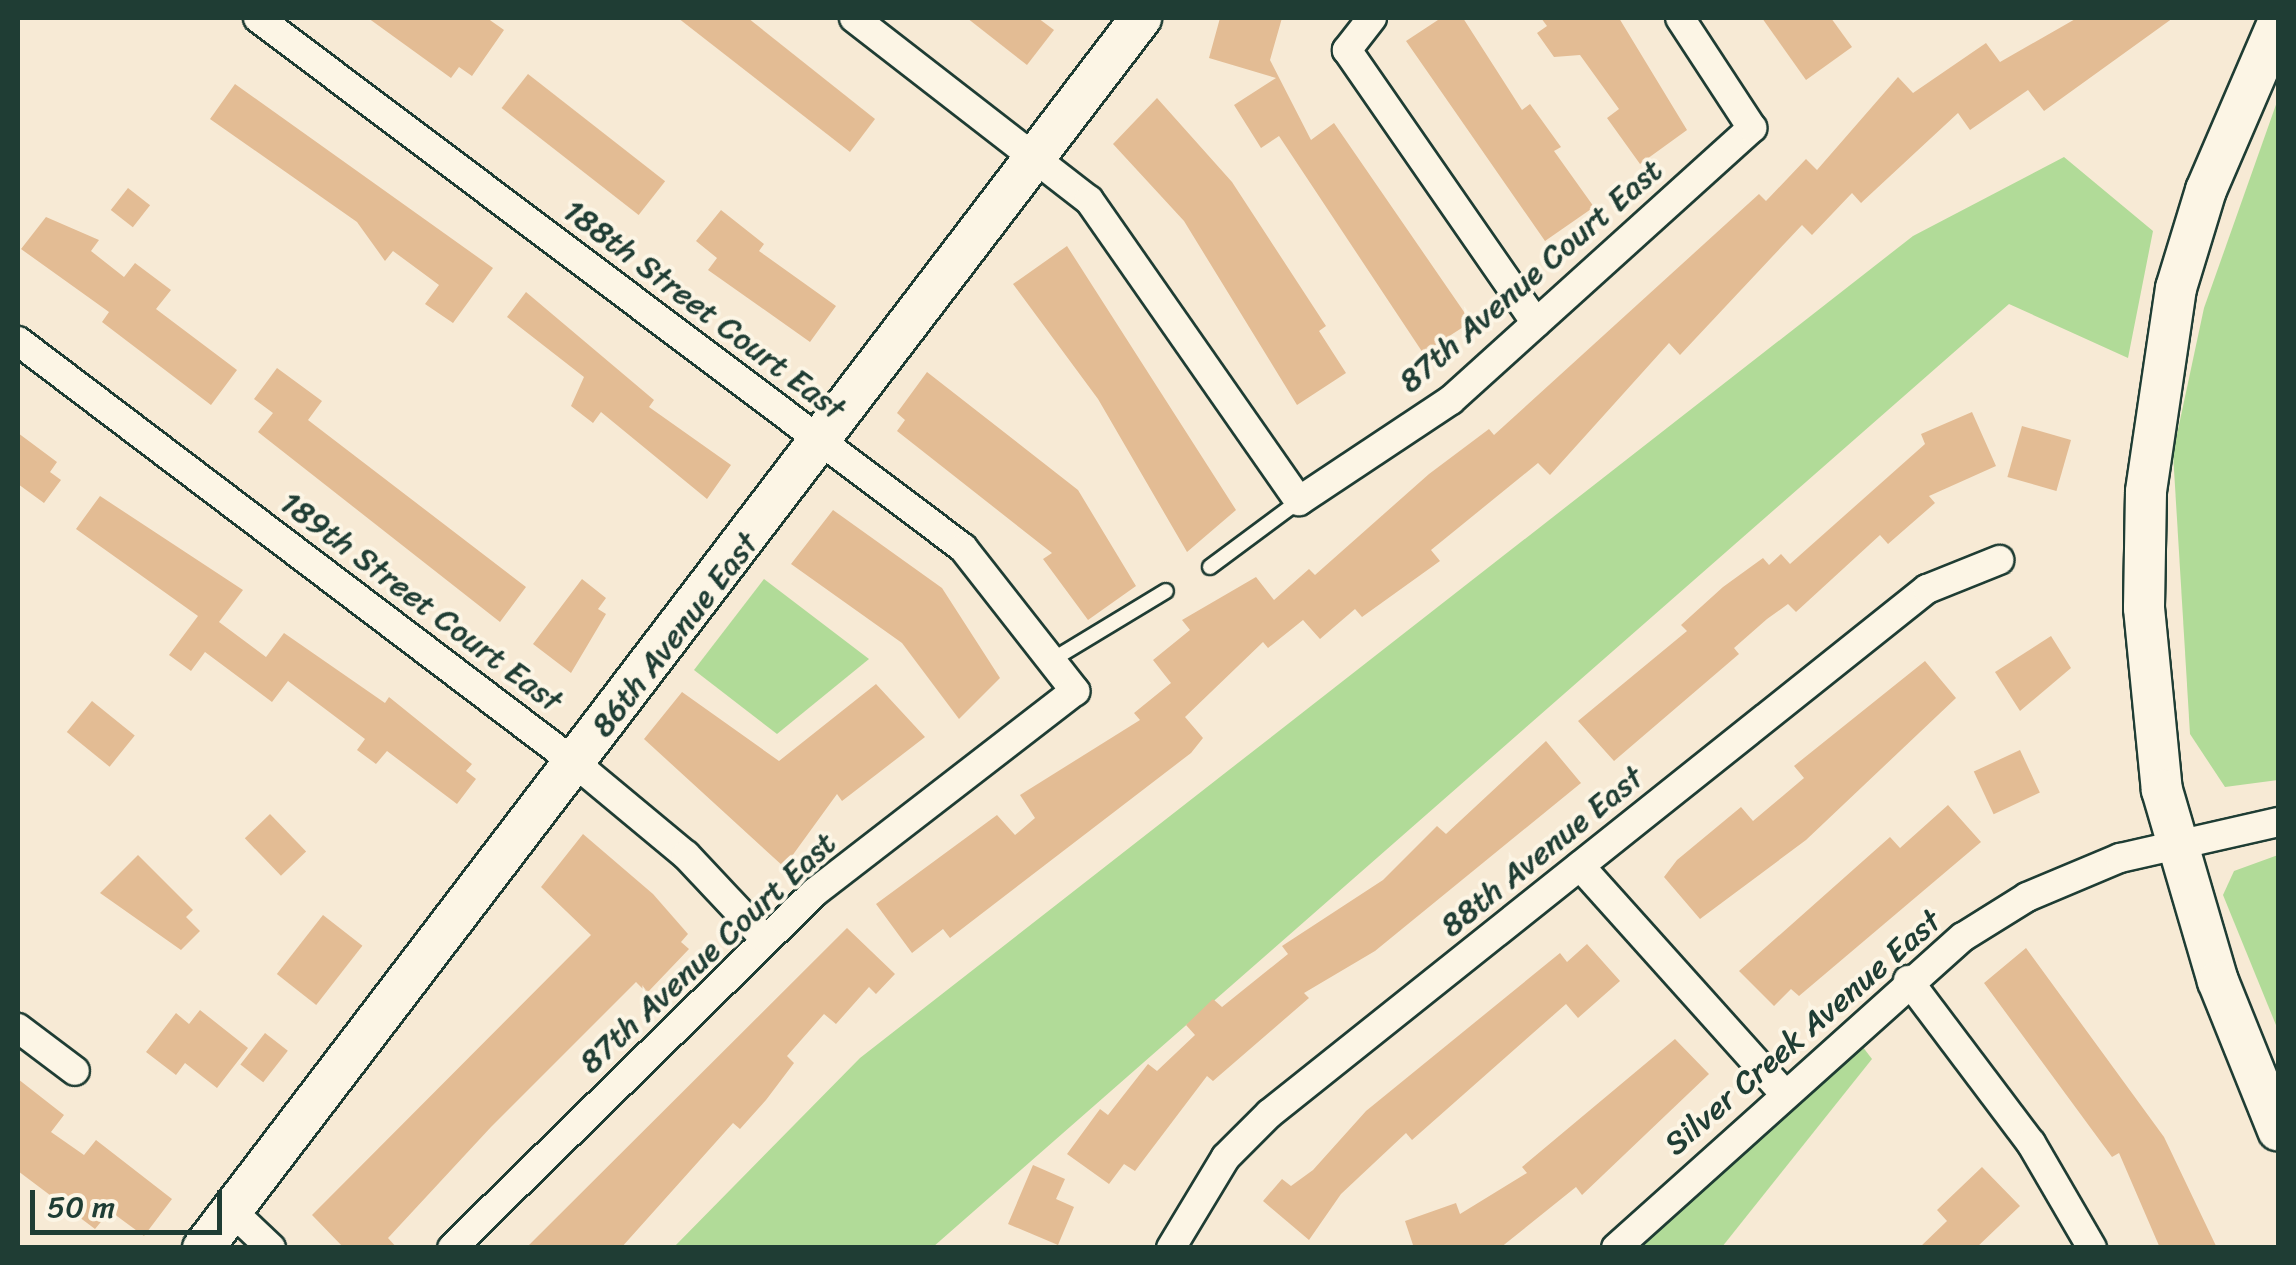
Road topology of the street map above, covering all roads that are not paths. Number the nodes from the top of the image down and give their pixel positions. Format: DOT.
graph roads {
  1 [pos="258,18"];
  2 [pos="854,18"];
  3 [pos="1141,18"];
  4 [pos="1372,18"];
  5 [pos="1680,18"];
  6 [pos="2278,23"];
  7 [pos="1034,156"];
  8 [pos="1536,324"];
  9 [pos="18,341"];
  10 [pos="823,444"];
  11 [pos="1300,501"];
  12 [pos="1999,560"];
  13 [pos="1210,568"];
  14 [pos="1166,591"];
  15 [pos="1052,660"];
  16 [pos="1075,691"];
  17 [pos="575,763"];
  18 [pos="2278,822"];
  19 [pos="2176,843"];
  20 [pos="1580,866"];
  21 [pos="765,939"];
  22 [pos="1908,980"];
  23 [pos="18,1028"];
  24 [pos="75,1071"];
  25 [pos="1784,1093"];
  26 [pos="2278,1130"];
  27 [pos="232,1210"];
  28 [pos="203,1248"];
  29 [pos="270,1248"];
  30 [pos="452,1248"];
  31 [pos="1171,1248"];
  32 [pos="1616,1248"];
  33 [pos="2092,1248"];
  1 -- 10 [label="street, 188th Street Court East"];
  2 -- 7 [label="street"];
  3 -- 7 [label="street, 86th Avenue East"];
  4 -- 8 [label="street"];
  5 -- 8 [label="street, 87th Avenue Court East"];
  6 -- 19 [label="street"];
  7 -- 10 [label="street, 86th Avenue East"];
  7 -- 11 [label="street"];
  8 -- 11 [label="street, 87th Avenue Court East"];
  9 -- 17 [label="street, 189th Street Court East"];
  10 -- 15 [label="street, 188th Street Court East"];
  10 -- 17 [label="street, 86th Avenue East"];
  11 -- 13 [label="lane"];
  12 -- 20 [label="street, 88th Avenue East"];
  14 -- 15 [label="lane"];
  15 -- 16 [label="street, 188th Street Court East"];
  16 -- 21 [label="street, 87th Avenue Court East"];
  17 -- 21 [label="street, 189th Street Court East"];
  17 -- 27 [label="street, 86th Avenue East"];
  18 -- 19 [label="street, Silver Creek Avenue East"];
  19 -- 22 [label="street, Silver Creek Avenue East"];
  19 -- 26 [label="street"];
  20 -- 25 [label="street"];
  20 -- 31 [label="street, 88th Avenue East"];
  21 -- 30 [label="street, 87th Avenue Court East"];
  22 -- 25 [label="street, Silver Creek Avenue East"];
  22 -- 33 [label="street"];
  23 -- 24 [label="street"];
  25 -- 32 [label="street, Silver Creek Avenue East"];
  27 -- 28 [label="street, 86th Avenue East"];
  27 -- 29 [label="street"];
}
